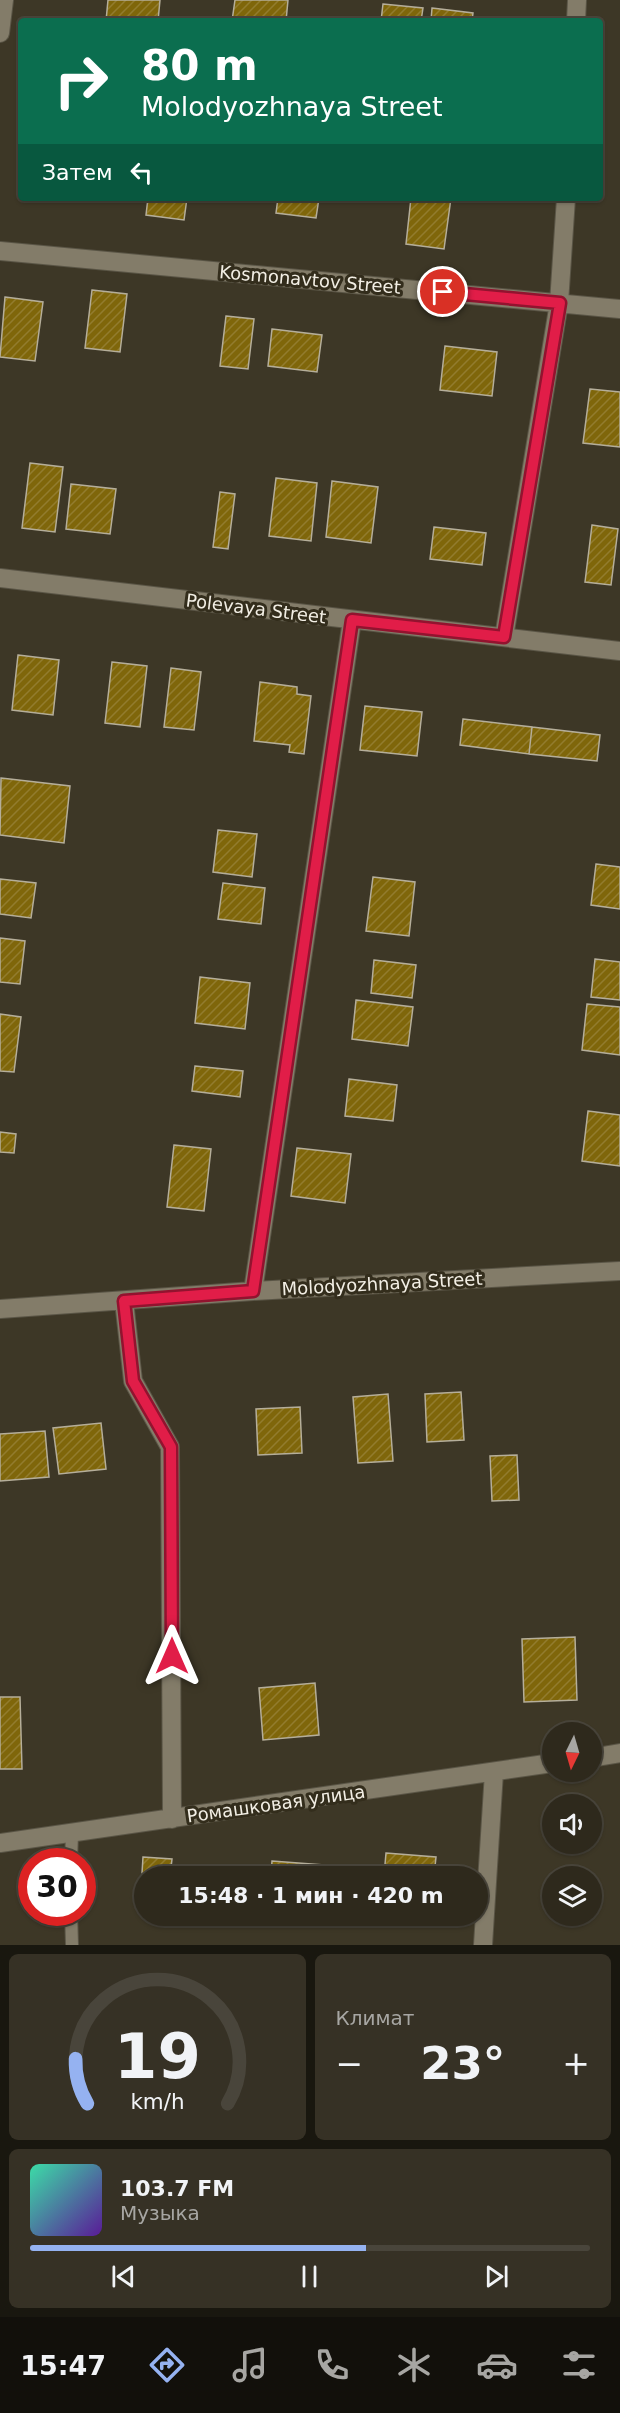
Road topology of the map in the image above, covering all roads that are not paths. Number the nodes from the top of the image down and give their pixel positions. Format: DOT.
graph roads {
  1 [pos="3,0"];
  2 [pos="577,0"];
  3 [pos="576,18"];
  4 [pos="0,33"];
  5 [pos="566,201"];
  6 [pos="0,251"];
  7 [pos="560,303"];
  8 [pos="620,309"];
  9 [pos="0,578"];
  10 [pos="352,620"];
  11 [pos="504,637"];
  12 [pos="620,651"];
  13 [pos="620,1271"];
  14 [pos="253,1291"];
  15 [pos="124,1301"];
  16 [pos="0,1309"];
  17 [pos="620,1753"];
  18 [pos="602,1756"];
  19 [pos="542,1765"];
  20 [pos="494,1772"];
  21 [pos="172,1819"];
  22 [pos="72,1834"];
  23 [pos="0,1843"];
  24 [pos="72,1848"];
  25 [pos="71,1926"];
  26 [pos="72,1945"];
  27 [pos="483,1945"];
  1 -- 4 [label="street"];
  2 -- 3 [label="street"];
  5 -- 7 [label="street"];
  6 -- 7 [label="street, Kosmonavtov Street"];
  7 -- 8 [label="street, Kosmonavtov Street"];
  7 -- 11 [label="street"];
  9 -- 10 [label="street, Polevaya Street"];
  10 -- 11 [label="street, Polevaya Street"];
  10 -- 14 [label="street"];
  11 -- 12 [label="street, Polevaya Street"];
  13 -- 14 [label="street, Molodyozhnaya Street"];
  14 -- 15 [label="street, Molodyozhnaya Street"];
  15 -- 16 [label="street, Molodyozhnaya Street"];
  15 -- 21 [label="street"];
  17 -- 18 [label="street"];
  19 -- 20 [label="street, Ромашковая улица"];
  20 -- 21 [label="street, Ромашковая улица"];
  20 -- 27 [label="street"];
  21 -- 22 [label="street, Ромашковая улица"];
  22 -- 23 [label="street, Ромашковая улица"];
  22 -- 24 [label="lane"];
  25 -- 26 [label="lane"];
}
